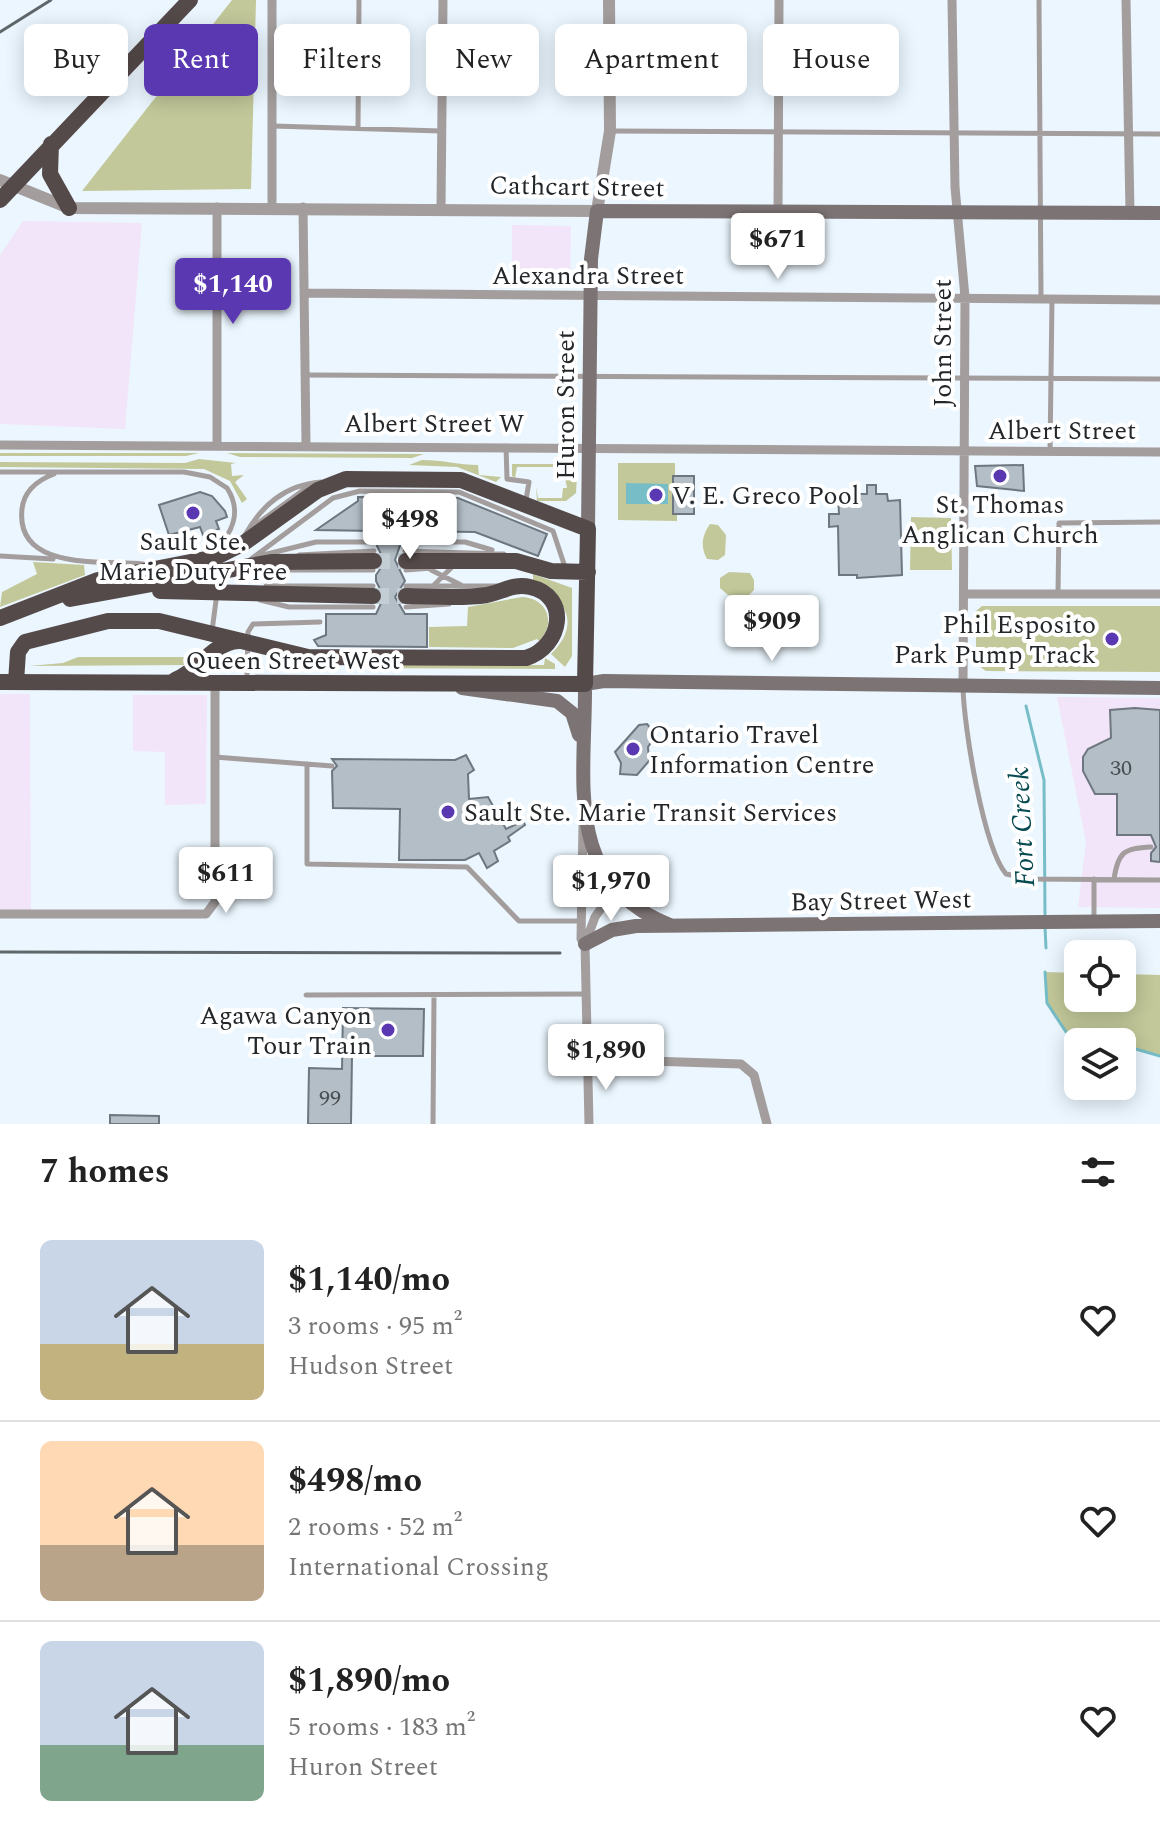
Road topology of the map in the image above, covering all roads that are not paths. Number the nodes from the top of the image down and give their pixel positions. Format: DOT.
graph roads {
  1 [pos="190,0"];
  2 [pos="272,0"];
  3 [pos="359,0"];
  4 [pos="443,0"];
  5 [pos="609,0"];
  6 [pos="779,0"];
  7 [pos="952,0"];
  8 [pos="1039,0"];
  9 [pos="1126,0"];
  10 [pos="272,126"];
  11 [pos="358,128"];
  12 [pos="441,131"];
  13 [pos="610,131"];
  14 [pos="778,132"];
  15 [pos="954,132"];
  16 [pos="1039,133"];
  17 [pos="1129,134"];
  18 [pos="1160,134"];
  19 [pos="51,144"];
  20 [pos="6,182"];
  21 [pos="0,200"];
  22 [pos="217,207"];
  23 [pos="272,207"];
  24 [pos="303,207"];
  25 [pos="69,208"];
  26 [pos="441,209"];
  27 [pos="960,210"];
  28 [pos="597,211"];
  29 [pos="1039,211"];
  30 [pos="1130,212"];
  31 [pos="778,213"];
  32 [pos="1160,213"];
  33 [pos="304,293"];
  34 [pos="965,297"];
  35 [pos="590,298"];
  36 [pos="1046,298"];
  37 [pos="1160,300"];
  38 [pos="306,375"];
  39 [pos="589,375"];
  40 [pos="965,378"];
  41 [pos="1052,379"];
  42 [pos="1160,379"];
  43 [pos="306,444"];
  44 [pos="0,445"];
  45 [pos="217,445"];
  46 [pos="506,445"];
  47 [pos="589,447"];
  48 [pos="965,452"];
  49 [pos="1050,452"];
  50 [pos="1160,452"];
  51 [pos="0,472"];
  52 [pos="63,472"];
  53 [pos="338,481"];
  54 [pos="524,505"];
  55 [pos="540,518"];
  56 [pos="1160,522"];
  57 [pos="588,529"];
  58 [pos="374,542"];
  59 [pos="406,542"];
  60 [pos="230,550"];
  61 [pos="504,554"];
  62 [pos="0,556"];
  63 [pos="62,559"];
  64 [pos="373,561"];
  65 [pos="461,561"];
  66 [pos="255,562"];
  67 [pos="409,563"];
  68 [pos="531,564"];
  69 [pos="178,567"];
  70 [pos="580,572"];
  71 [pos="445,576"];
  72 [pos="429,586"];
  73 [pos="464,586"];
  74 [pos="521,586"];
  75 [pos="208,587"];
  76 [pos="964,594"];
  77 [pos="1058,594"];
  78 [pos="1160,594"];
  79 [pos="373,596"];
  80 [pos="406,596"];
  81 [pos="25,608"];
  82 [pos="0,618"];
  83 [pos="320,622"];
  84 [pos="212,633"];
  85 [pos="247,642"];
  86 [pos="8,682"];
  87 [pos="161,683"];
  88 [pos="215,683"];
  89 [pos="247,683"];
  90 [pos="585,684"];
  91 [pos="450,685"];
  92 [pos="963,687"];
  93 [pos="1160,688"];
  94 [pos="214,757"];
  95 [pos="583,763"];
  96 [pos="307,764"];
  97 [pos="332,766"];
  98 [pos="582,812"];
  99 [pos="1151,847"];
  100 [pos="1094,879"];
  101 [pos="1114,879"];
  102 [pos="1160,880"];
  103 [pos="614,890"];
  104 [pos="0,914"];
  105 [pos="582,921"];
  106 [pos="1094,921"];
  107 [pos="1160,921"];
  108 [pos="670,925"];
  109 [pos="585,944"];
  110 [pos="587,994"];
  111 [pos="306,995"];
  112 [pos="434,995"];
  113 [pos="590,1059"];
  114 [pos="433,1124"];
  115 [pos="589,1124"];
  116 [pos="767,1124"];
  1 -- 19 [label="highway"];
  2 -- 10 [label="street"];
  3 -- 11 [label="lane"];
  4 -- 12 [label="street"];
  5 -- 13 [label="street, Huron Street"];
  6 -- 14 [label="street"];
  7 -- 15 [label="street, John Street"];
  8 -- 16 [label="lane"];
  9 -- 17 [label="street"];
  10 -- 11 [label="lane"];
  10 -- 23 [label="street"];
  11 -- 12 [label="lane"];
  12 -- 26 [label="street"];
  13 -- 14 [label="lane"];
  13 -- 28 [label="street, Huron Street"];
  14 -- 15 [label="lane"];
  14 -- 31 [label="street"];
  15 -- 16 [label="lane"];
  15 -- 27 [label="street, John Street"];
  16 -- 17 [label="lane"];
  16 -- 29 [label="lane"];
  17 -- 18 [label="lane"];
  17 -- 30 [label="street"];
  19 -- 20 [label="highway"];
  19 -- 25 [label="highway"];
  20 -- 21 [label="highway"];
  20 -- 25 [label="street, Cathcart Street"];
  22 -- 23 [label="street, Cathcart Street"];
  22 -- 25 [label="street, Cathcart Street"];
  22 -- 45 [label="street"];
  23 -- 24 [label="street, Cathcart Street"];
  24 -- 26 [label="street, Cathcart Street"];
  24 -- 33 [label="street"];
  26 -- 28 [label="street, Cathcart Street"];
  27 -- 29 [label="main road, Cathcart Street"];
  27 -- 31 [label="main road, Cathcart Street"];
  27 -- 34 [label="street, John Street"];
  28 -- 31 [label="main road, Cathcart Street"];
  28 -- 35 [label="main road, Huron Street"];
  29 -- 30 [label="main road, Cathcart Street"];
  29 -- 36 [label="lane"];
  30 -- 32 [label="main road, Cathcart Street"];
  33 -- 35 [label="street, Alexandra Street"];
  33 -- 38 [label="street"];
  34 -- 35 [label="street, Alexandra Street"];
  34 -- 36 [label="street, Alexandra Street"];
  34 -- 40 [label="street, John Street"];
  35 -- 39 [label="main road, Huron Street"];
  36 -- 37 [label="street, Alexandra Street"];
  36 -- 41 [label="lane"];
  38 -- 39 [label="lane"];
  38 -- 43 [label="street"];
  39 -- 40 [label="lane"];
  39 -- 47 [label="main road, Huron Street"];
  40 -- 41 [label="lane"];
  40 -- 48 [label="street, John Street"];
  41 -- 42 [label="lane"];
  41 -- 49 [label="lane"];
  43 -- 45 [label="street, Albert Street W"];
  43 -- 46 [label="street, Albert Street W"];
  44 -- 45 [label="street, Albert Street W"];
  46 -- 47 [label="street, Albert Street W"];
  46 -- 54 [label="lane"];
  47 -- 48 [label="street, Albert Street W"];
  47 -- 57 [label="main road, Huron Street"];
  48 -- 49 [label="street, Albert Street"];
  48 -- 76 [label="street, John Street"];
  49 -- 50 [label="street, Albert Street"];
  51 -- 52 [label="lane"];
  52 -- 63 [label="lane"];
  52 -- 69 [label="lane"];
  53 -- 54 [label="highway"];
  53 -- 60 [label="highway"];
  53 -- 60 [label="lane"];
  54 -- 55 [label="highway"];
  55 -- 57 [label="highway"];
  55 -- 66 [label="lane"];
  55 -- 70 [label="lane"];
  56 -- 77 [label="lane"];
  57 -- 70 [label="highway, Huron Street"];
  58 -- 66 [label="lane"];
  59 -- 61 [label="lane"];
  60 -- 69 [label="highway"];
  61 -- 67 [label="lane"];
  61 -- 68 [label="lane"];
  62 -- 63 [label="lane"];
  63 -- 69 [label="lane"];
  64 -- 66 [label="highway"];
  64 -- 75 [label="lane"];
  65 -- 67 [label="highway"];
  65 -- 68 [label="highway"];
  65 -- 71 [label="lane"];
  66 -- 75 [label="highway"];
  67 -- 71 [label="lane"];
  68 -- 70 [label="highway"];
  69 -- 81 [label="highway"];
  70 -- 90 [label="highway, Huron Street"];
  71 -- 72 [label="lane"];
  71 -- 73 [label="lane"];
  72 -- 73 [label="lane"];
  72 -- 80 [label="lane"];
  73 -- 74 [label="lane"];
  74 -- 80 [label="highway"];
  74 -- 85 [label="highway"];
  75 -- 79 [label="lane"];
  75 -- 79 [label="highway"];
  75 -- 81 [label="highway"];
  75 -- 84 [label="lane"];
  76 -- 77 [label="street"];
  76 -- 92 [label="street, John Street"];
  77 -- 78 [label="street"];
  81 -- 82 [label="highway"];
  83 -- 85 [label="lane"];
  84 -- 85 [label="highway"];
  84 -- 86 [label="highway"];
  85 -- 87 [label="highway"];
  85 -- 89 [label="lane"];
  86 -- 87 [label="highway, Queen Street West"];
  87 -- 88 [label="highway, Queen Street West"];
  88 -- 89 [label="highway, Queen Street West"];
  88 -- 94 [label="street"];
  89 -- 91 [label="highway, Queen Street West"];
  90 -- 91 [label="highway, Queen Street West"];
  90 -- 92 [label="main road"];
  90 -- 95 [label="main road, Huron Street"];
  91 -- 95 [label="main road"];
  92 -- 93 [label="main road"];
  92 -- 100 [label="lane"];
  94 -- 96 [label="lane"];
  94 -- 104 [label="street"];
  95 -- 98 [label="main road, Huron Street"];
  96 -- 97 [label="lane"];
  96 -- 105 [label="lane"];
  98 -- 103 [label="main road, Huron Street"];
  98 -- 105 [label="street, Huron Street"];
  99 -- 101 [label="lane"];
  100 -- 101 [label="lane"];
  100 -- 106 [label="lane"];
  101 -- 102 [label="lane"];
  103 -- 108 [label="main road, Bay Street West"];
  103 -- 109 [label="street, Huron Street"];
  105 -- 109 [label="street, Huron Street"];
  106 -- 107 [label="main road, Bay Street West"];
  106 -- 108 [label="main road, Bay Street West"];
  108 -- 109 [label="main road"];
  109 -- 110 [label="street, Huron Street"];
  110 -- 112 [label="lane"];
  110 -- 113 [label="street, Huron Street"];
  111 -- 112 [label="lane"];
  112 -- 114 [label="lane"];
  113 -- 115 [label="street, Huron Street"];
  113 -- 116 [label="street"];
}
